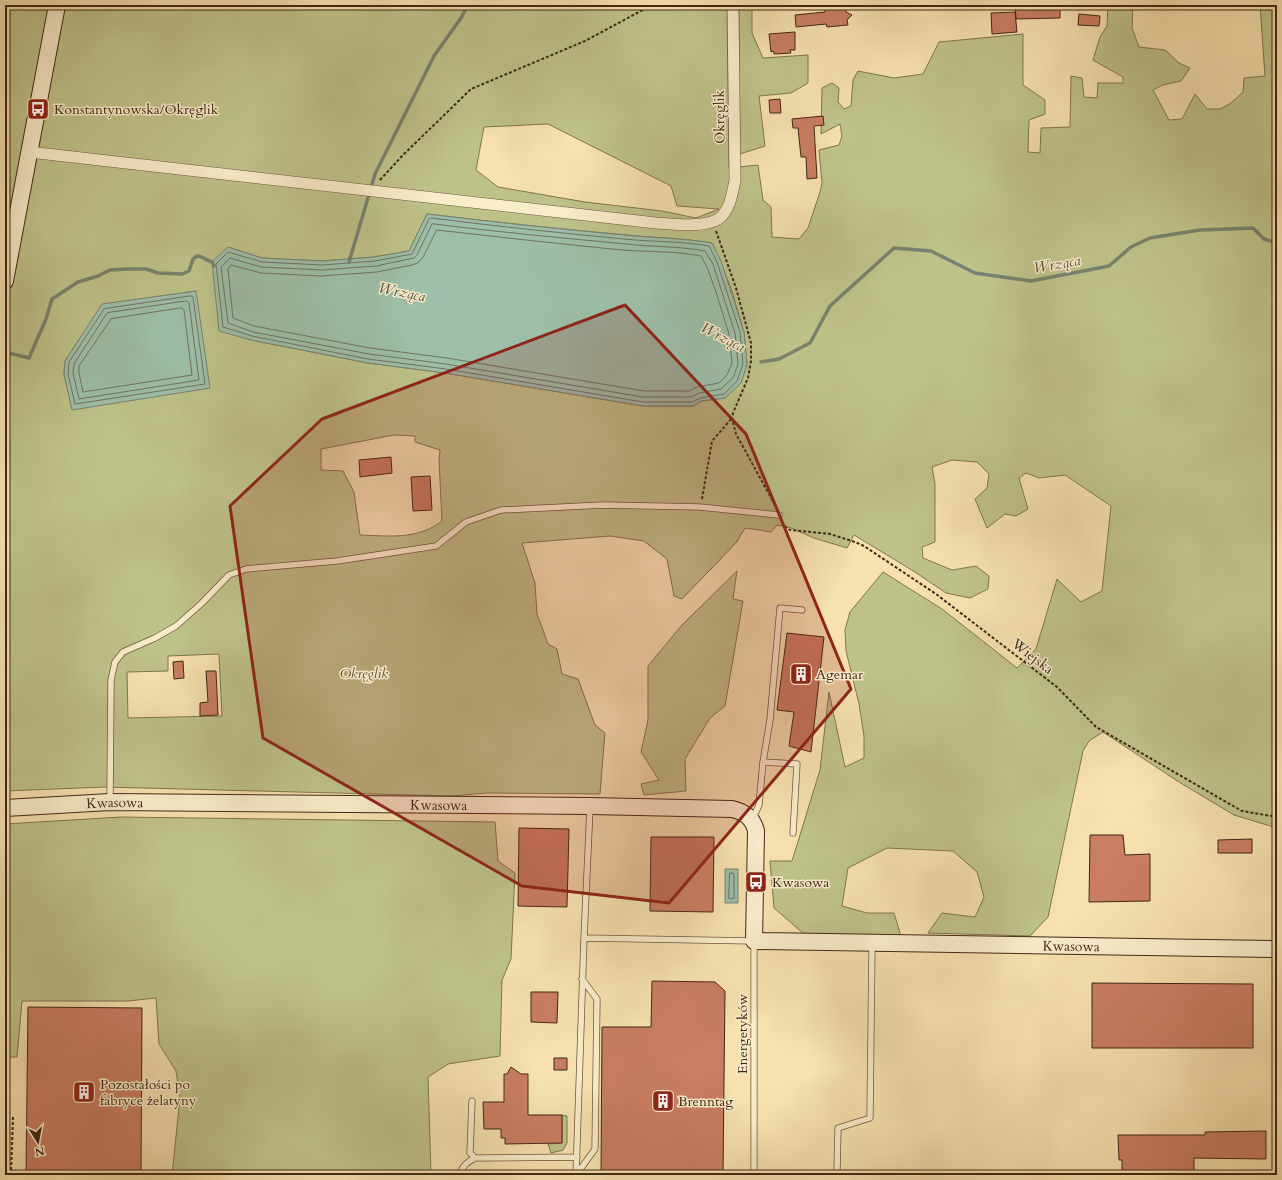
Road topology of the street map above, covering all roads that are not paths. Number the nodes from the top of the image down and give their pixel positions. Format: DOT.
graph roads {
  1 [pos="57,5"];
  2 [pos="733,5"];
  3 [pos="29,152"];
  4 [pos="5,281"];
  5 [pos="779,515"];
  6 [pos="802,610"];
  7 [pos="763,762"];
  8 [pos="110,802"];
  9 [pos="590,806"];
  10 [pos="5,808"];
  11 [pos="752,820"];
  12 [pos="793,833"];
  13 [pos="584,938"];
  14 [pos="754,941"];
  15 [pos="872,944"];
  16 [pos="1277,949"];
  17 [pos="582,979"];
  18 [pos="472,1101"];
  19 [pos="577,1157"];
  20 [pos="475,1158"];
  21 [pos="837,1171"];
  22 [pos="460,1175"];
  23 [pos="576,1175"];
  24 [pos="754,1175"];
  1 -- 3 [label="street"];
  2 -- 3 [label="street, Okręglik"];
  3 -- 4 [label="street"];
  5 -- 8 [label="lane"];
  6 -- 7 [label="lane"];
  7 -- 11 [label="lane"];
  7 -- 12 [label="lane"];
  8 -- 9 [label="street, Kwasowa"];
  8 -- 10 [label="street, Kwasowa"];
  9 -- 11 [label="street, Kwasowa"];
  9 -- 13 [label="lane"];
  11 -- 14 [label="street"];
  13 -- 14 [label="lane"];
  13 -- 17 [label="lane"];
  14 -- 15 [label="street, Kwasowa"];
  14 -- 24 [label="lane, Energetyków"];
  15 -- 16 [label="street, Kwasowa"];
  15 -- 21 [label="lane"];
  17 -- 19 [label="lane"];
  17 -- 23 [label="lane"];
  18 -- 20 [label="lane"];
  19 -- 20 [label="lane"];
  19 -- 23 [label="lane"];
  20 -- 22 [label="lane"];
}
